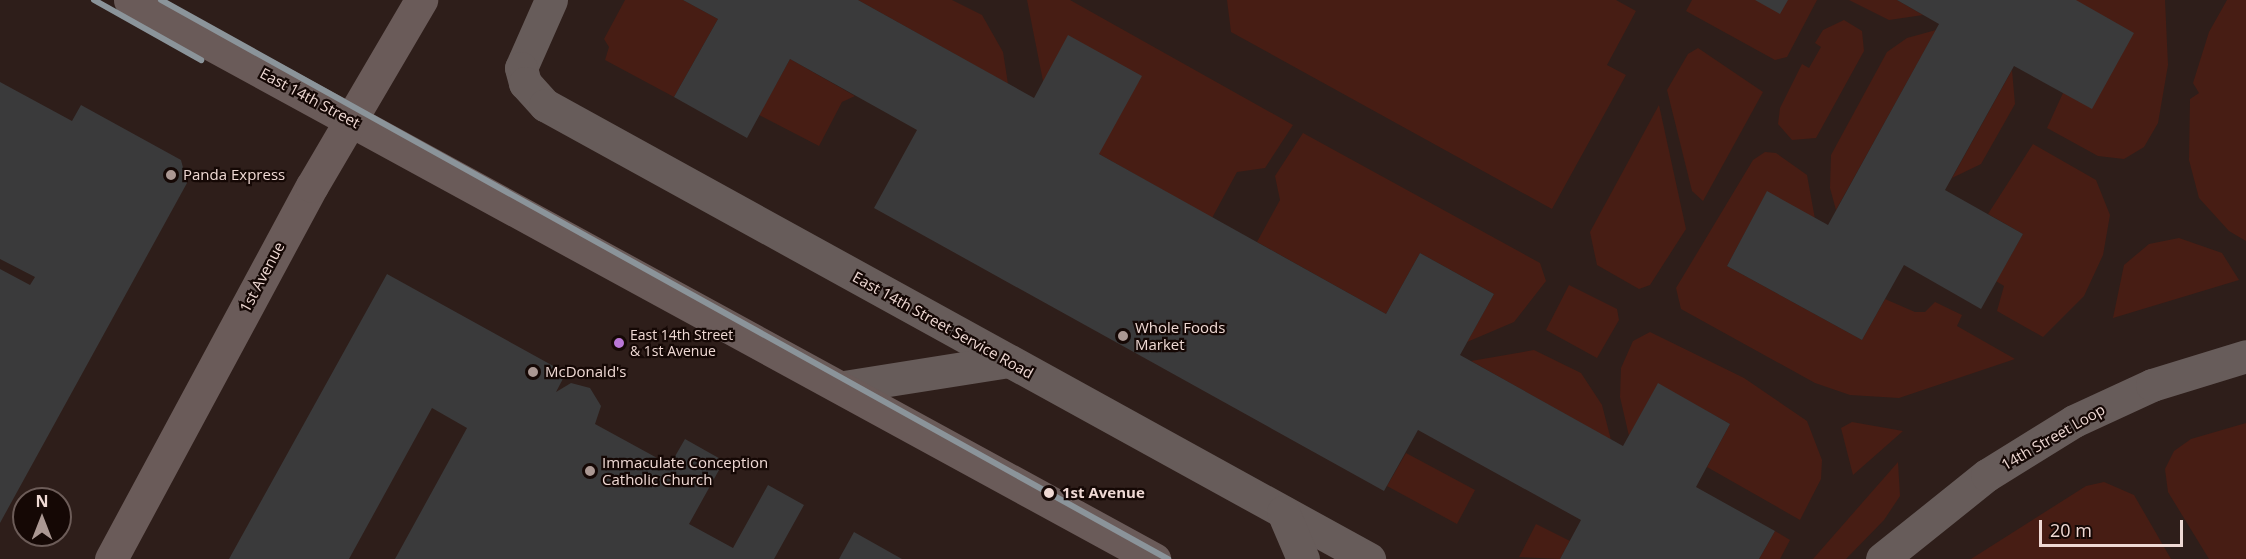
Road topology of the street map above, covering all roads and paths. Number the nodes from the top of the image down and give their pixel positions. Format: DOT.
graph roads {
  1 [pos="130,0"];
  2 [pos="421,0"];
  3 [pos="551,0"];
  4 [pos="352,121"];
  5 [pos="2246,356"];
  6 [pos="1009,361"];
  7 [pos="844,387"];
  8 [pos="1283,512"];
  9 [pos="111,559"];
  10 [pos="1154,559"];
  11 [pos="1303,559"];
  12 [pos="1369,559"];
  13 [pos="1882,559"];
  1 -- 4 [label="main road, East 14th Street"];
  2 -- 4 [label="main road, 1st Avenue"];
  3 -- 6 [label="street, East 14th Street Service Road"];
  4 -- 7 [label="main road, East 14th Street"];
  4 -- 9 [label="main road, 1st Avenue"];
  5 -- 13 [label="street, 14th Street Loop"];
  6 -- 7 [label="street"];
  6 -- 8 [label="street, East 14th Street Service Road"];
  7 -- 10 [label="main road, East 14th Street"];
  8 -- 11 [label="street"];
  8 -- 12 [label="street, East 14th Street Service Road"];
}
